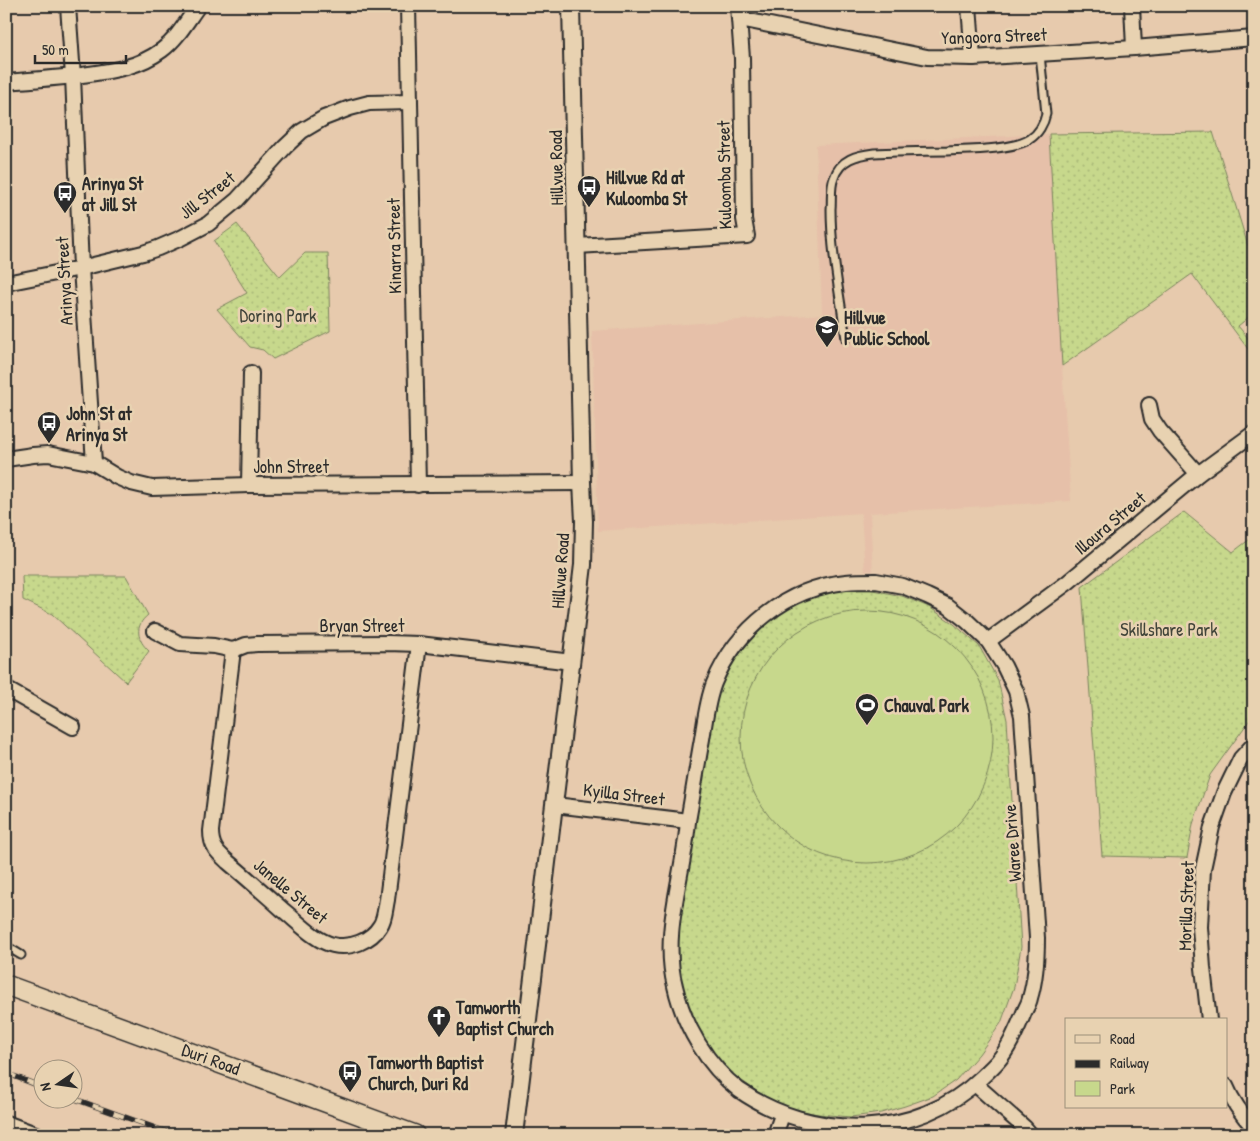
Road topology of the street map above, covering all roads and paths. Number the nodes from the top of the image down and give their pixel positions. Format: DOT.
graph roads {
  1 [pos="68,6"];
  2 [pos="198,6"];
  3 [pos="408,6"];
  4 [pos="572,6"];
  5 [pos="969,6"];
  6 [pos="1132,6"];
  7 [pos="739,12"];
  8 [pos="1254,38"];
  9 [pos="1134,48"];
  10 [pos="1040,54"];
  11 [pos="972,58"];
  12 [pos="73,76"];
  13 [pos="6,82"];
  14 [pos="410,102"];
  15 [pos="577,246"];
  16 [pos="81,268"];
  17 [pos="6,283"];
  18 [pos="846,339"];
  19 [pos="251,373"];
  20 [pos="1148,405"];
  21 [pos="1254,433"];
  22 [pos="6,459"];
  23 [pos="94,463"];
  24 [pos="1198,474"];
  25 [pos="582,483"];
  26 [pos="249,485"];
  27 [pos="418,485"];
  28 [pos="155,631"];
  29 [pos="988,641"];
  30 [pos="419,644"];
  31 [pos="233,650"];
  32 [pos="572,662"];
  33 [pos="6,689"];
  34 [pos="73,728"];
  35 [pos="1254,744"];
  36 [pos="555,805"];
  37 [pos="688,822"];
  38 [pos="6,946"];
  39 [pos="21,955"];
  40 [pos="6,985"];
  41 [pos="1209,1018"];
  42 [pos="975,1084"];
  43 [pos="1228,1091"];
  44 [pos="782,1114"];
  45 [pos="9,1127"];
  46 [pos="1254,1128"];
  47 [pos="516,1133"];
  48 [pos="38,1135"];
  49 [pos="415,1135"];
  50 [pos="775,1135"];
  51 [pos="1031,1135"];
  1 -- 12 [label="street, Arinya Street"];
  2 -- 12 [label="street"];
  3 -- 14 [label="street, Kinarra Street"];
  4 -- 15 [label="street, Hillvue Road"];
  5 -- 11 [label="street"];
  6 -- 9 [label="street"];
  7 -- 11 [label="street, Yangoora Street"];
  7 -- 15 [label="street, Kuloomba Street"];
  8 -- 9 [label="street, Yangoora Street"];
  9 -- 10 [label="street, Yangoora Street"];
  10 -- 11 [label="street, Yangoora Street"];
  10 -- 18 [label="lane"];
  12 -- 13 [label="street"];
  12 -- 16 [label="street, Arinya Street"];
  14 -- 16 [label="street, Jill Street"];
  14 -- 27 [label="street, Kinarra Street"];
  15 -- 25 [label="street, Hillvue Road"];
  16 -- 17 [label="street, Jill Street"];
  16 -- 23 [label="street, Arinya Street"];
  19 -- 26 [label="street"];
  20 -- 24 [label="street"];
  21 -- 24 [label="street, Illoura Street"];
  22 -- 23 [label="street, John Street"];
  23 -- 26 [label="street, John Street"];
  24 -- 29 [label="street, Illoura Street"];
  25 -- 27 [label="street, John Street"];
  25 -- 32 [label="street, Hillvue Road"];
  26 -- 27 [label="street, John Street"];
  28 -- 31 [label="street, Bryan Street"];
  29 -- 37 [label="street, Waree Drive"];
  29 -- 42 [label="street, Waree Drive"];
  30 -- 31 [label="street, Bryan Street"];
  30 -- 31 [label="street, Janelle Street"];
  30 -- 32 [label="street, Bryan Street"];
  32 -- 36 [label="street, Hillvue Road"];
  33 -- 34 [label="street"];
  35 -- 41 [label="street, Morilla Street"];
  36 -- 37 [label="street, Kyilla Street"];
  36 -- 47 [label="street, Hillvue Road"];
  37 -- 44 [label="street, Waree Drive"];
  38 -- 39 [label="lane"];
  40 -- 49 [label="main road, Duri Road"];
  42 -- 44 [label="street, Waree Drive"];
  42 -- 51 [label="street"];
  43 -- 46 [label="street"];
  44 -- 50 [label="street"];
  45 -- 48 [label="street"];
}
